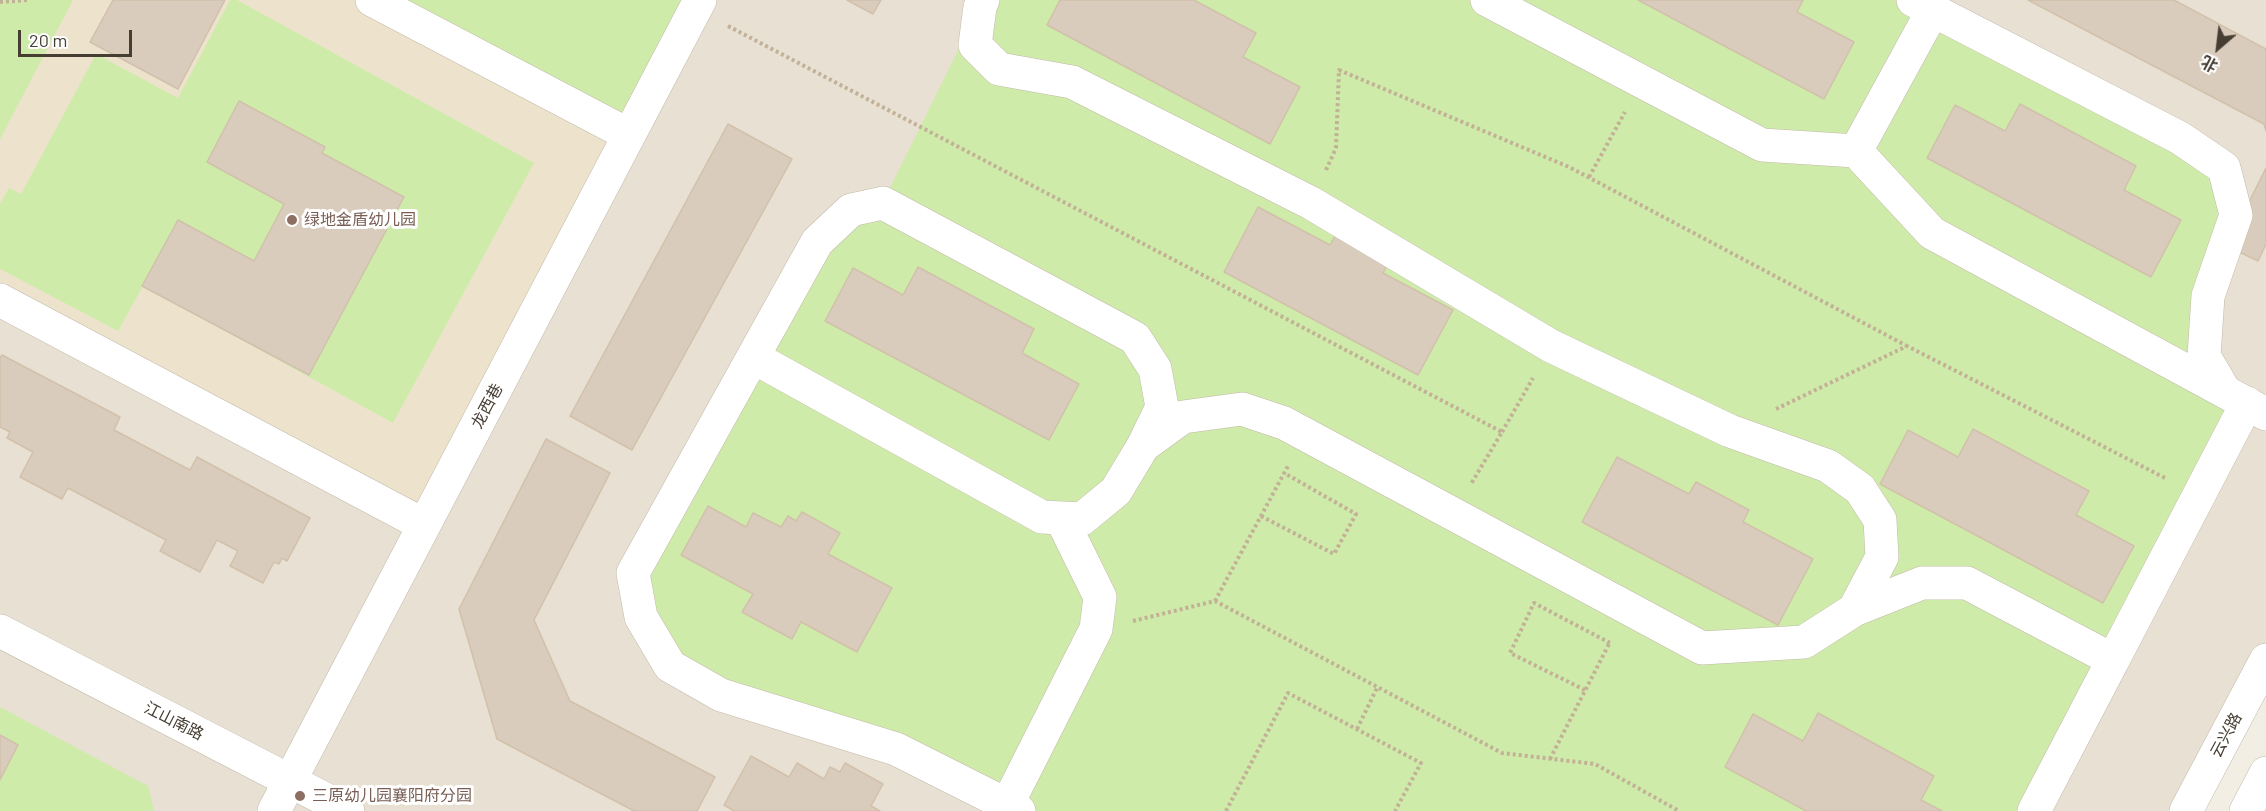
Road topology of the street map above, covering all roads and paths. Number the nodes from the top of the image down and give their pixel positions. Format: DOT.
graph roads {
  1 [pos="28,0"];
  2 [pos="372,0"];
  3 [pos="983,0"];
  4 [pos="1487,0"];
  5 [pos="0,2"];
  6 [pos="698,4"];
  7 [pos="1923,5"];
  8 [pos="1642,82"];
  9 [pos="629,135"];
  10 [pos="1856,151"];
  11 [pos="1589,177"];
  12 [pos="1311,203"];
  13 [pos="0,300"];
  14 [pos="1551,346"];
  15 [pos="1907,346"];
  16 [pos="753,357"];
  17 [pos="2246,403"];
  18 [pos="1730,431"];
  19 [pos="1502,432"];
  20 [pos="1305,434"];
  21 [pos="1143,446"];
  22 [pos="1284,473"];
  23 [pos="2198,496"];
  24 [pos="1454,514"];
  25 [pos="1261,516"];
  26 [pos="1061,518"];
  27 [pos="424,525"];
  28 [pos="1215,601"];
  29 [pos="1628,608"];
  30 [pos="1854,610"];
  31 [pos="1096,630"];
  32 [pos="0,631"];
  33 [pos="1610,643"];
  34 [pos="2113,660"];
  35 [pos="2266,660"];
  36 [pos="1377,688"];
  37 [pos="1585,690"];
  38 [pos="1357,729"];
  39 [pos="1550,759"];
  40 [pos="2266,773"];
  41 [pos="290,781"];
  42 [pos="1013,808"];
  43 [pos="274,811"];
  44 [pos="348,811"];
  45 [pos="1226,811"];
  46 [pos="1395,811"];
  47 [pos="1679,811"];
  48 [pos="2034,811"];
  49 [pos="2186,811"];
  50 [pos="2246,811"];
  1 -- 5 [label="path"];
  2 -- 9 [label="street"];
  3 -- 12 [label="street"];
  4 -- 8 [label="street"];
  6 -- 9 [label="street, 龙西巷"];
  6 -- 19 [label="path"];
  7 -- 10 [label="street"];
  7 -- 17 [label="street"];
  8 -- 10 [label="street"];
  8 -- 11 [label="path"];
  9 -- 27 [label="street, 龙西巷"];
  10 -- 17 [label="street"];
  11 -- 12 [label="path"];
  11 -- 15 [label="path"];
  12 -- 14 [label="street"];
  13 -- 27 [label="street"];
  14 -- 18 [label="street"];
  14 -- 19 [label="path"];
  15 -- 18 [label="path"];
  15 -- 23 [label="path"];
  16 -- 21 [label="street"];
  16 -- 26 [label="street"];
  16 -- 42 [label="street"];
  17 -- 23 [label="street"];
  18 -- 30 [label="street"];
  19 -- 24 [label="path"];
  20 -- 21 [label="street"];
  20 -- 22 [label="path"];
  20 -- 24 [label="street"];
  21 -- 26 [label="street"];
  22 -- 25 [label="path"];
  22 -- 25 [label="path"];
  23 -- 34 [label="street"];
  24 -- 29 [label="street"];
  25 -- 28 [label="path"];
  26 -- 31 [label="street"];
  27 -- 41 [label="street, 龙西巷"];
  28 -- 31 [label="path"];
  28 -- 36 [label="path"];
  29 -- 30 [label="street"];
  29 -- 33 [label="path"];
  30 -- 34 [label="street"];
  31 -- 42 [label="street"];
  32 -- 41 [label="street, 江山南路"];
  33 -- 37 [label="path"];
  33 -- 37 [label="path"];
  34 -- 48 [label="street"];
  35 -- 49 [label="street, 云兴路"];
  36 -- 38 [label="path"];
  36 -- 39 [label="path"];
  37 -- 39 [label="path"];
  38 -- 45 [label="path"];
  38 -- 46 [label="path"];
  39 -- 47 [label="path"];
  40 -- 50 [label="street"];
  41 -- 43 [label="street, 龙西巷"];
  41 -- 44 [label="street, 江山南路"];
}
